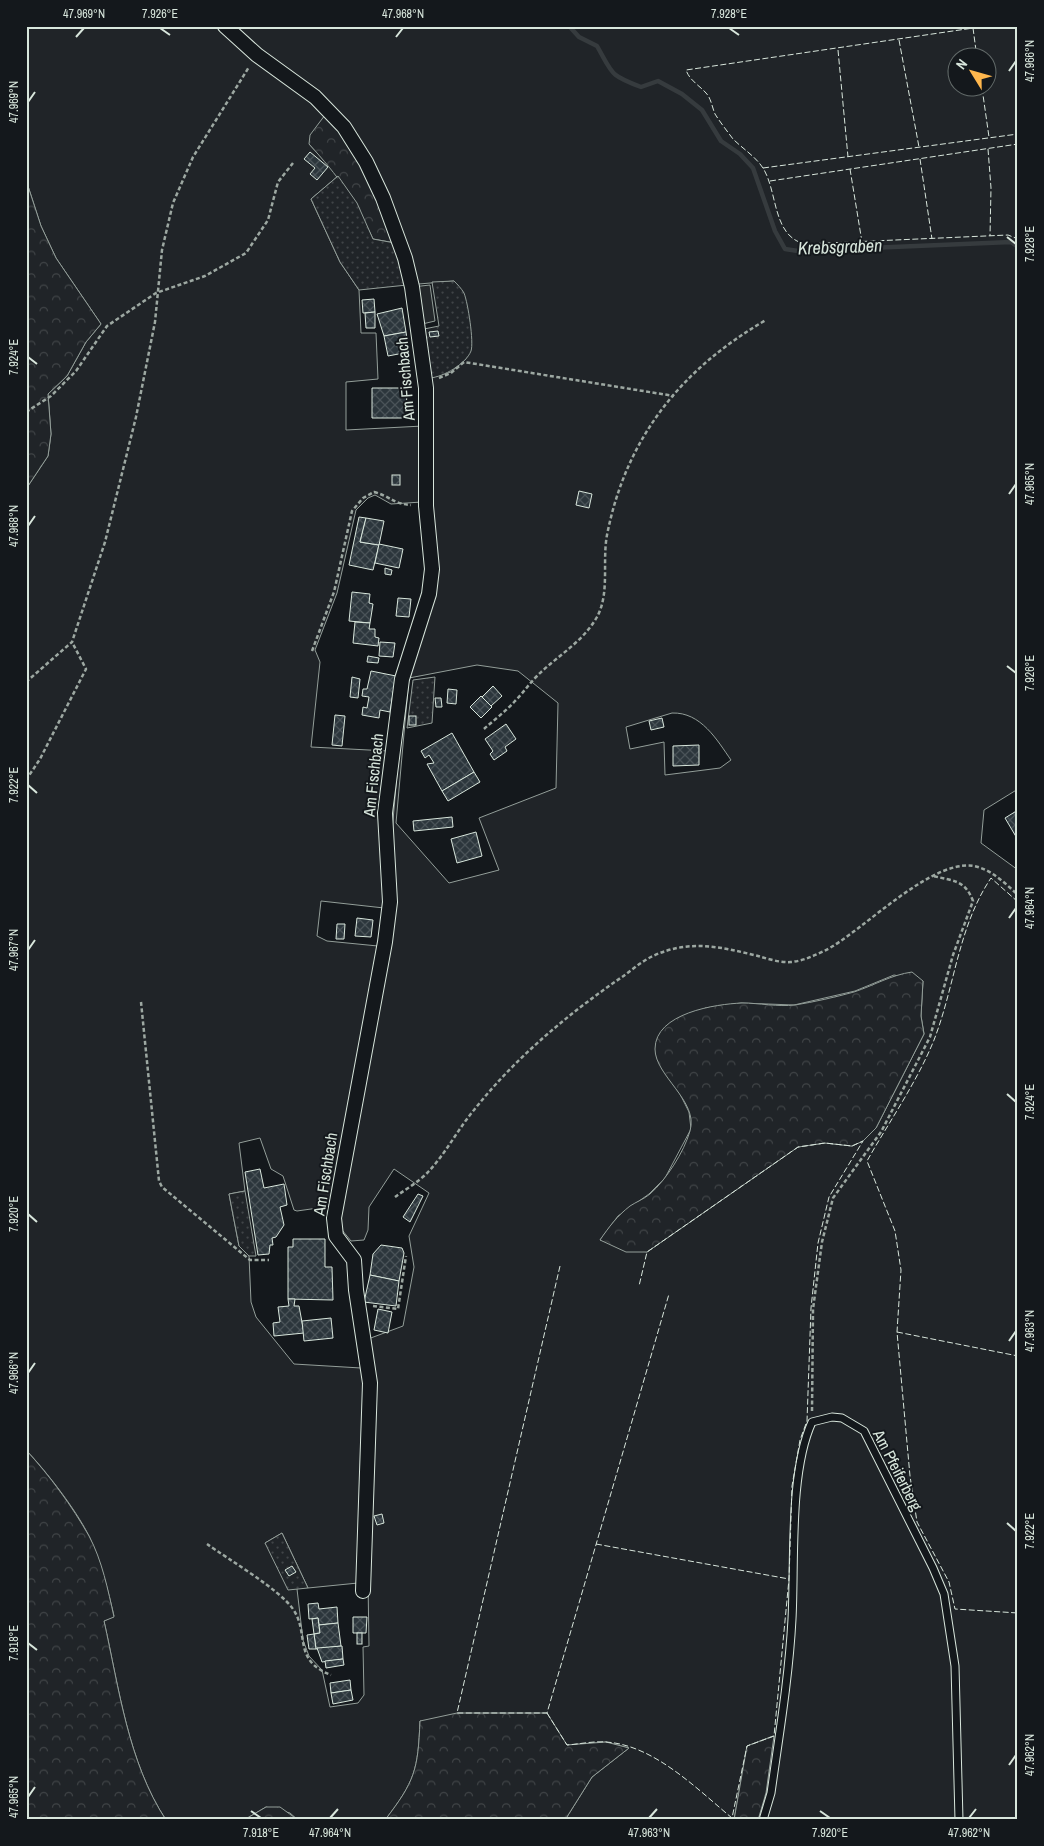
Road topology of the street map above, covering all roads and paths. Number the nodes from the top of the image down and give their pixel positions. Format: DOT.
graph roads {
  1 [pos="225,26"];
  2 [pos="257,55"];
  3 [pos="293,163"];
  4 [pos="156,293"];
  5 [pos="766,320"];
  6 [pos="425,379"];
  7 [pos="674,396"];
  8 [pos="26,412"];
  9 [pos="398,504"];
  10 [pos="72,642"];
  11 [pos="312,651"];
  12 [pos="26,682"];
  13 [pos="484,729"];
  14 [pos="26,780"];
  15 [pos="933,876"];
  16 [pos="1018,895"];
  17 [pos="142,1002"];
  18 [pos="395,1197"];
  19 [pos="406,1256"];
  20 [pos="269,1260"];
  21 [pos="358,1309"];
  22 [pos="812,1422"];
  23 [pos="207,1544"];
  24 [pos="362,1591"];
  25 [pos="331,1675"];
  26 [pos="764,1820"];
  27 [pos="959,1820"];
  1 -- 2 [label="street, Am Fischbach"];
  2 -- 4 [label="path"];
  2 -- 6 [label="street, Am Fischbach"];
  3 -- 4 [label="path"];
  4 -- 8 [label="path"];
  4 -- 10 [label="path"];
  5 -- 7 [label="path"];
  6 -- 7 [label="path"];
  6 -- 21 [label="street, Am Fischbach"];
  7 -- 13 [label="path"];
  9 -- 11 [label="path"];
  10 -- 12 [label="path"];
  10 -- 14 [label="path"];
  15 -- 16 [label="path"];
  15 -- 18 [label="path"];
  15 -- 22 [label="path"];
  17 -- 20 [label="path"];
  19 -- 21 [label="path"];
  21 -- 24 [label="street, Am Fischbach"];
  22 -- 26 [label="lane"];
  22 -- 27 [label="lane, Am Pfeiferberg"];
  23 -- 25 [label="path"];
}
